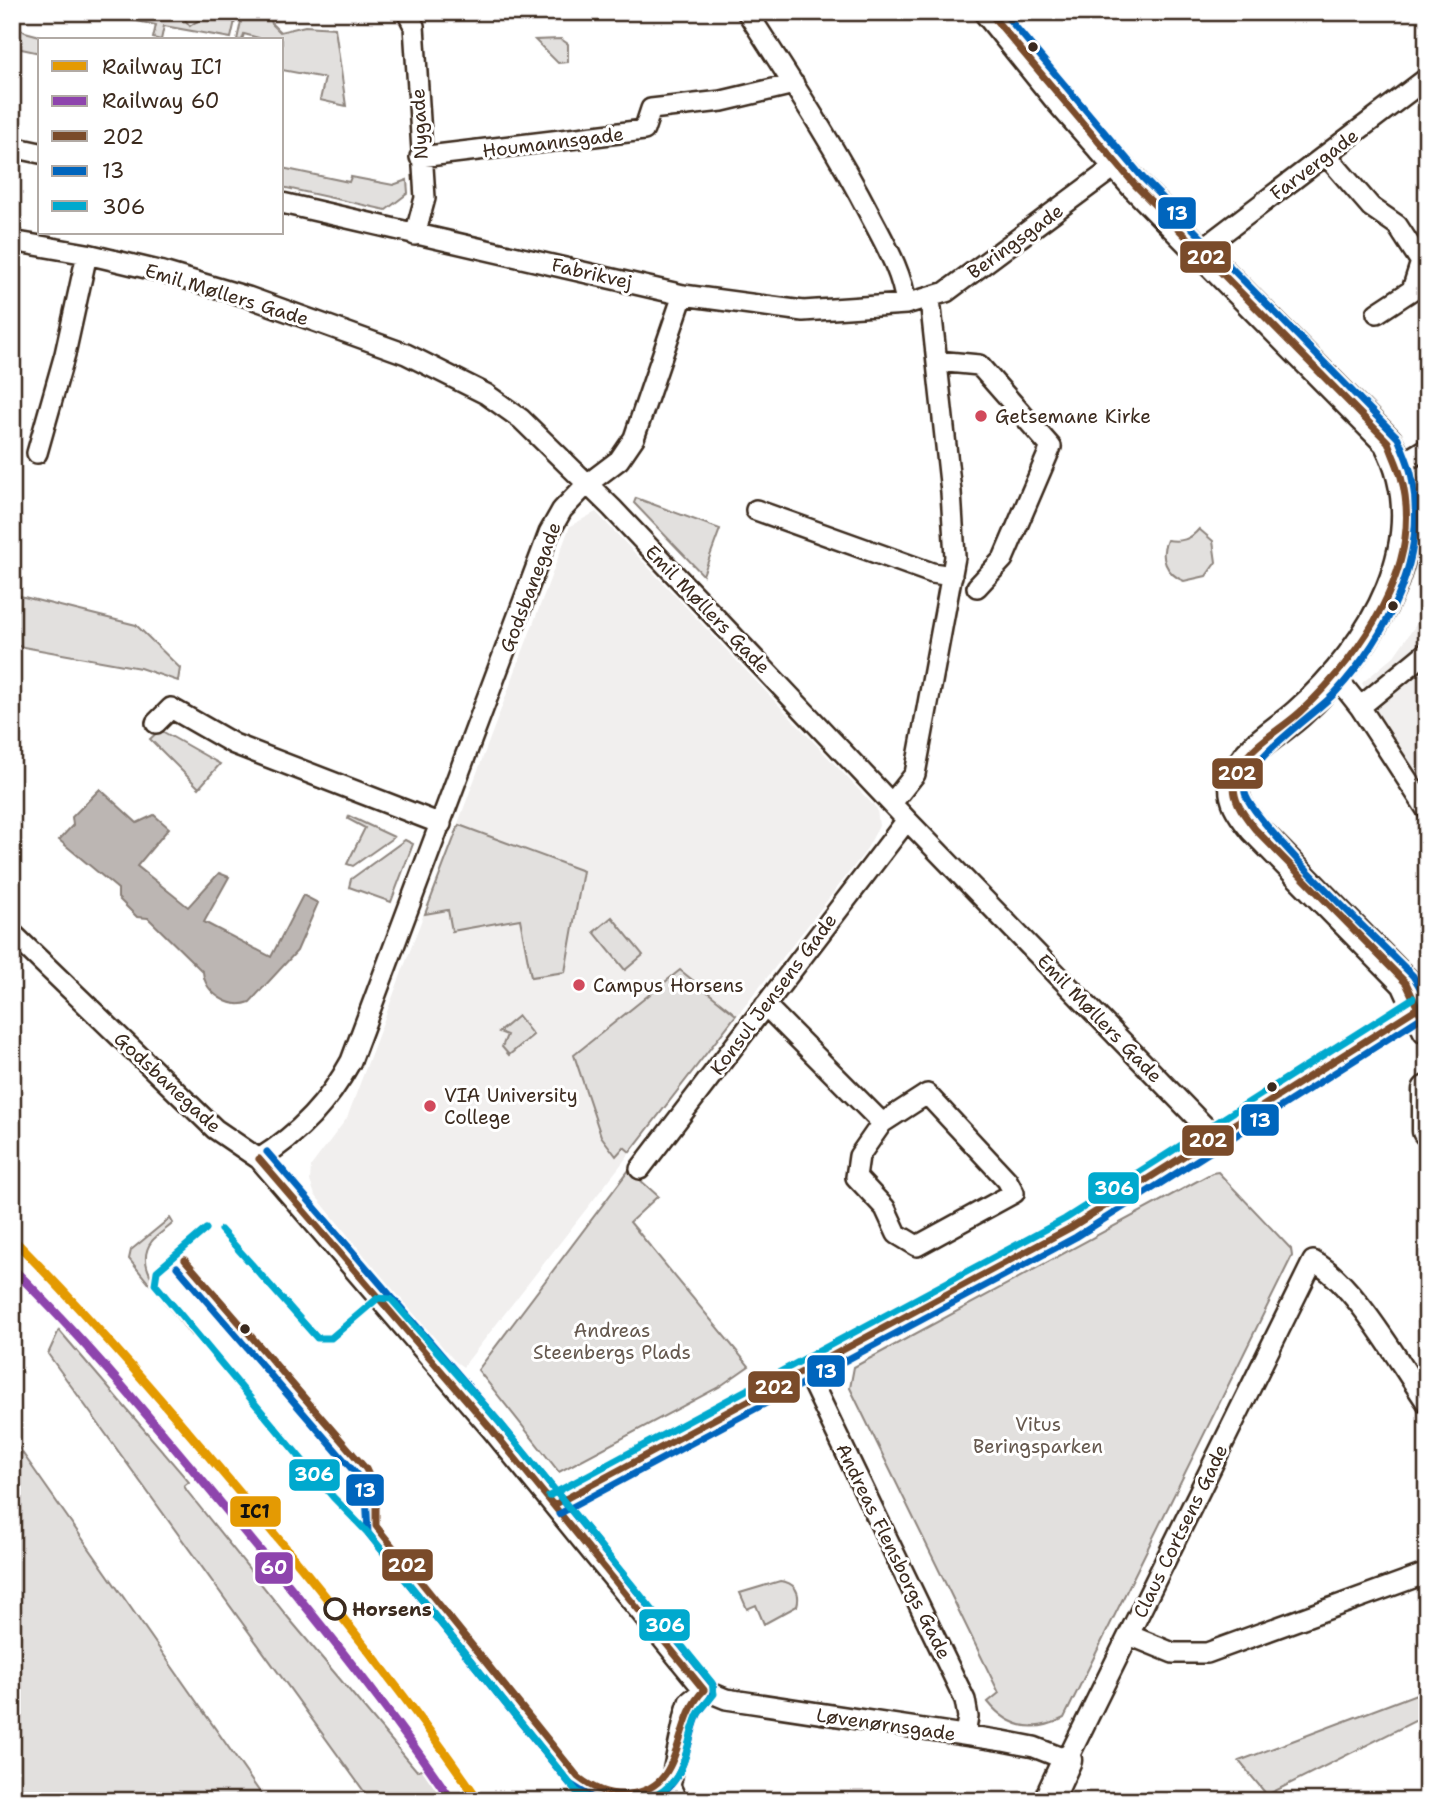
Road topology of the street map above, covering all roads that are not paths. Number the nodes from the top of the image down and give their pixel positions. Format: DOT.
graph roads {
  1 [pos="407,12"];
  2 [pos="747,12"];
  3 [pos="989,12"];
  4 [pos="1427,78"];
  5 [pos="794,84"];
  6 [pos="12,147"];
  7 [pos="38,153"];
  8 [pos="1326,155"];
  9 [pos="420,157"];
  10 [pos="1117,165"];
  11 [pos="284,203"];
  12 [pos="415,235"];
  13 [pos="12,242"];
  14 [pos="1202,249"];
  15 [pos="87,254"];
  16 [pos="683,295"];
  17 [pos="930,299"];
  18 [pos="906,304"];
  19 [pos="1377,313"];
  20 [pos="937,361"];
  21 [pos="37,453"];
  22 [pos="1415,455"];
  23 [pos="586,485"];
  24 [pos="756,510"];
  25 [pos="951,580"];
  26 [pos="977,587"];
  27 [pos="1427,652"];
  28 [pos="1337,678"];
  29 [pos="1360,707"];
  30 [pos="156,723"];
  31 [pos="892,803"];
  32 [pos="1427,810"];
  33 [pos="907,820"];
  34 [pos="441,824"];
  35 [pos="12,933"];
  36 [pos="765,1005"];
  37 [pos="1423,1018"];
  38 [pos="1427,1090"];
  39 [pos="882,1123"];
  40 [pos="1427,1131"];
  41 [pos="1216,1139"];
  42 [pos="259,1159"];
  43 [pos="640,1169"];
  44 [pos="806,1370"];
  45 [pos="1427,1403"];
  46 [pos="554,1505"];
  47 [pos="1427,1573"];
  48 [pos="1129,1635"];
  49 [pos="704,1690"];
  50 [pos="965,1735"];
  51 [pos="1067,1760"];
  52 [pos="677,1801"];
  53 [pos="1048,1801"];
  1 -- 9 [label="street, Nygade"];
  2 -- 5 [label="street"];
  3 -- 10 [label="street"];
  4 -- 8 [label="street, Farvergade"];
  5 -- 9 [label="street, Houmannsgade"];
  5 -- 18 [label="street"];
  6 -- 7 [label="street"];
  8 -- 14 [label="street, Farvergade"];
  8 -- 19 [label="street"];
  9 -- 12 [label="street, Nygade"];
  10 -- 14 [label="street"];
  10 -- 17 [label="street, Beringsgade"];
  11 -- 12 [label="street, Fabrikvej"];
  12 -- 16 [label="street, Fabrikvej"];
  13 -- 15 [label="street, Emil Møllers Gade"];
  14 -- 22 [label="street"];
  15 -- 21 [label="street"];
  15 -- 23 [label="street, Emil Møllers Gade"];
  16 -- 18 [label="street, Fabrikvej"];
  16 -- 23 [label="street, Godsbanegade"];
  17 -- 18 [label="street, Beringsgade"];
  17 -- 20 [label="street"];
  20 -- 25 [label="street"];
  20 -- 26 [label="street"];
  22 -- 28 [label="street"];
  23 -- 31 [label="street, Emil Møllers Gade"];
  23 -- 34 [label="street, Godsbanegade"];
  24 -- 25 [label="street"];
  25 -- 31 [label="street"];
  27 -- 29 [label="street"];
  28 -- 29 [label="street"];
  28 -- 37 [label="street"];
  29 -- 32 [label="street"];
  30 -- 34 [label="street"];
  31 -- 33 [label="street, Emil Møllers Gade"];
  33 -- 36 [label="street, Konsul Jensens Gade"];
  33 -- 41 [label="street, Emil Møllers Gade"];
  34 -- 42 [label="street, Godsbanegade"];
  35 -- 42 [label="street, Godsbanegade"];
  36 -- 39 [label="street"];
  36 -- 43 [label="street, Konsul Jensens Gade"];
  37 -- 41 [label="street"];
  38 -- 40 [label="street"];
  39 -- 39 [label="street"];
  41 -- 44 [label="street"];
  42 -- 46 [label="street"];
  44 -- 46 [label="street"];
  44 -- 50 [label="street, Andreas Flensborgs Gade"];
  45 -- 48 [label="street, Claus Cortsens Gade"];
  46 -- 49 [label="street"];
  47 -- 48 [label="street"];
  48 -- 51 [label="street, Claus Cortsens Gade"];
  49 -- 50 [label="street, Løvenørnsgade"];
  49 -- 52 [label="street"];
  50 -- 51 [label="street, Løvenørnsgade"];
  51 -- 53 [label="street, Claus Cortsens Gade"];
}
